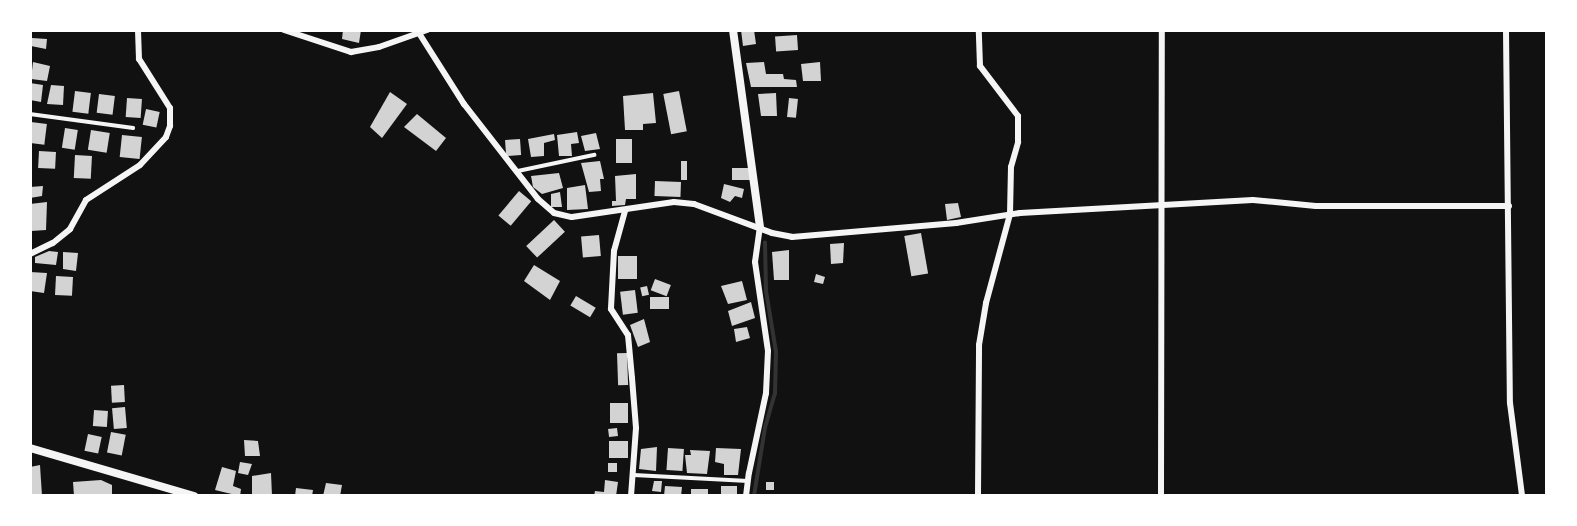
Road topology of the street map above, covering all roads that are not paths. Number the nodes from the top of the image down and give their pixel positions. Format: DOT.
graph roads {
  1 [pos="138,30"];
  2 [pos="284,30"];
  3 [pos="427,30"];
  4 [pos="733,30"];
  5 [pos="979,30"];
  6 [pos="1162,30"];
  7 [pos="1506,30"];
  8 [pos="417,32"];
  9 [pos="30,114"];
  10 [pos="133,128"];
  11 [pos="594,155"];
  12 [pos="517,172"];
  13 [pos="1509,206"];
  14 [pos="1162,207"];
  15 [pos="625,211"];
  16 [pos="1010,214"];
  17 [pos="760,228"];
  18 [pos="30,254"];
  19 [pos="30,449"];
  20 [pos="632,475"];
  21 [pos="748,481"];
  22 [pos="194,496"];
  23 [pos="631,496"];
  24 [pos="746,496"];
  25 [pos="978,496"];
  26 [pos="1161,496"];
  27 [pos="1522,496"];
  1 -- 18 [label="street"];
  2 -- 8 [label="street"];
  3 -- 8 [label="street"];
  4 -- 17 [label="street"];
  5 -- 16 [label="street"];
  6 -- 14 [label="street"];
  7 -- 13 [label="street"];
  8 -- 12 [label="street"];
  9 -- 10 [label="lane"];
  11 -- 12 [label="lane"];
  12 -- 15 [label="street"];
  13 -- 14 [label="street"];
  13 -- 27 [label="street"];
  14 -- 16 [label="street"];
  14 -- 26 [label="street"];
  15 -- 17 [label="street"];
  15 -- 20 [label="street"];
  16 -- 17 [label="street"];
  16 -- 25 [label="street"];
  17 -- 21 [label="street"];
  19 -- 22 [label="street"];
  20 -- 21 [label="lane"];
  20 -- 23 [label="street"];
  21 -- 24 [label="street"];
}
